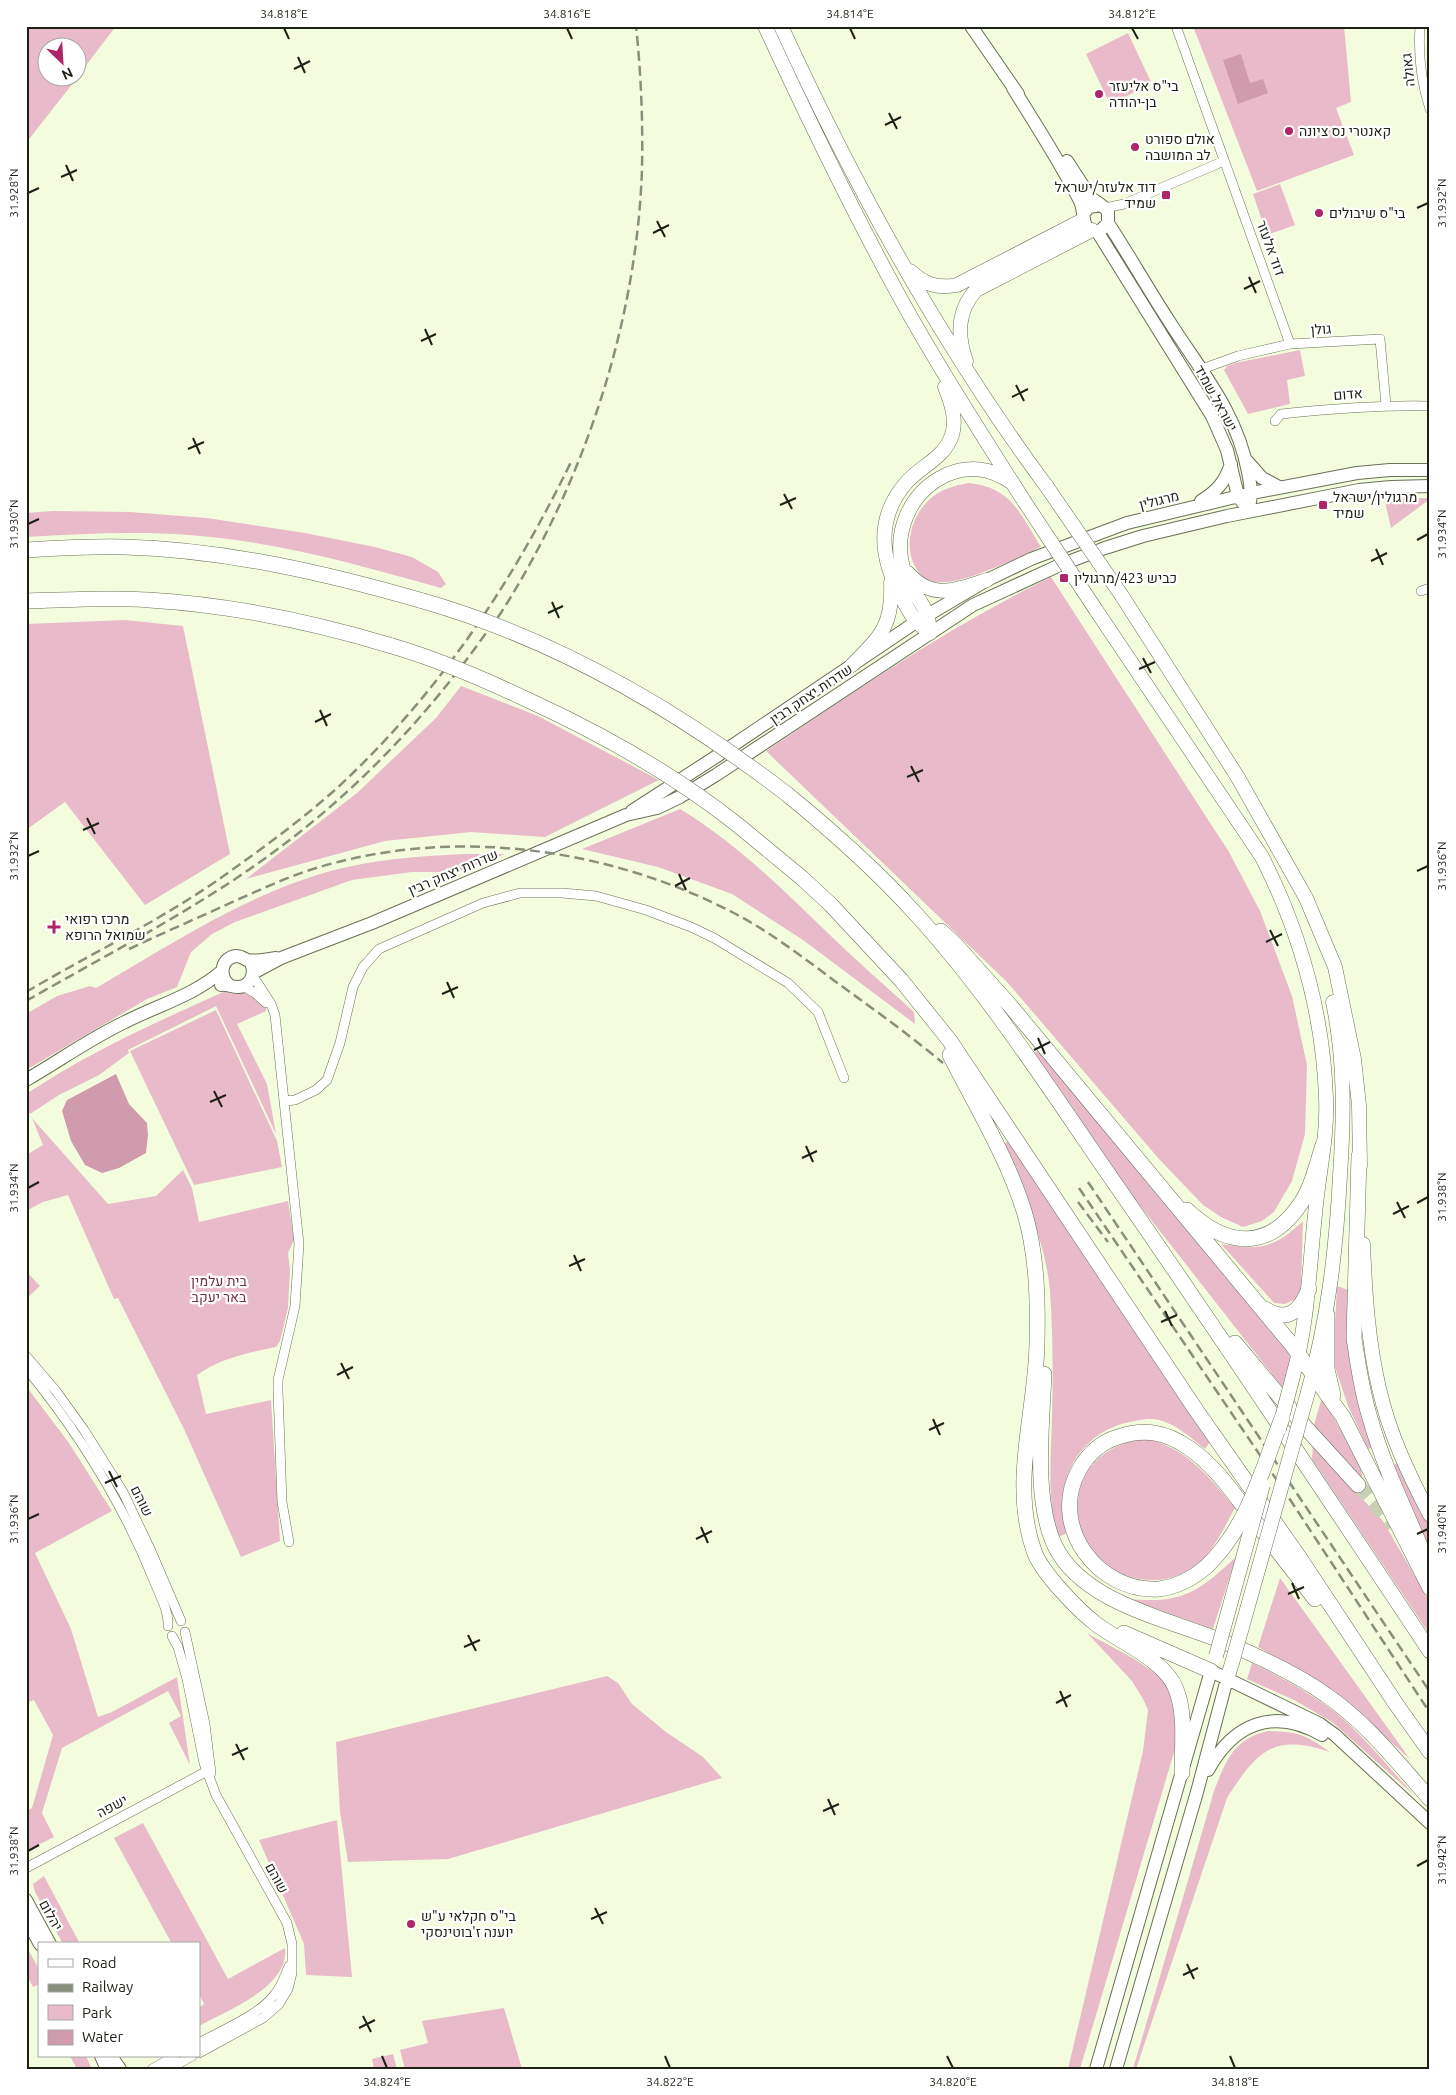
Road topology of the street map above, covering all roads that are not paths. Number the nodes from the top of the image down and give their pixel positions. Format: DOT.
graph roads {
  1 [pos="765,26"];
  2 [pos="781,26"];
  3 [pos="971,26"];
  4 [pos="1176,26"];
  5 [pos="1420,26"];
  6 [pos="1013,88"];
  7 [pos="1430,109"];
  8 [pos="1224,161"];
  9 [pos="1106,213"];
  10 [pos="1089,224"];
  11 [pos="901,263"];
  12 [pos="1290,344"];
  13 [pos="931,351"];
  14 [pos="1202,369"];
  15 [pos="978,389"];
  16 [pos="1386,405"];
  17 [pos="1427,406"];
  18 [pos="1275,421"];
  19 [pos="1245,460"];
  20 [pos="1231,464"];
  21 [pos="1430,470"];
  22 [pos="1014,484"];
  23 [pos="1430,486"];
  24 [pos="1280,487"];
  25 [pos="1252,493"];
  26 [pos="1238,496"];
  27 [pos="1193,507"];
  28 [pos="1248,512"];
  29 [pos="26,550"];
  30 [pos="902,562"];
  31 [pos="890,576"];
  32 [pos="987,580"];
  33 [pos="26,601"];
  34 [pos="922,618"];
  35 [pos="930,633"];
  36 [pos="852,664"];
  37 [pos="626,815"];
  38 [pos="873,870"];
  39 [pos="1317,926"];
  40 [pos="290,954"];
  41 [pos="248,960"];
  42 [pos="222,971"];
  43 [pos="253,975"];
  44 [pos="228,984"];
  45 [pos="242,986"];
  46 [pos="190,993"];
  47 [pos="926,1010"];
  48 [pos="275,1015"];
  49 [pos="844,1078"];
  50 [pos="26,1080"];
  51 [pos="284,1101"];
  52 [pos="1323,1145"];
  53 [pos="1359,1156"];
  54 [pos="1148,1173"];
  55 [pos="1026,1222"];
  56 [pos="1154,1240"];
  57 [pos="1309,1289"];
  58 [pos="1263,1308"];
  59 [pos="1327,1315"];
  60 [pos="1299,1354"];
  61 [pos="26,1356"];
  62 [pos="26,1368"];
  63 [pos="1313,1373"];
  64 [pos="1343,1417"];
  65 [pos="1282,1418"];
  66 [pos="1358,1485"];
  67 [pos="1430,1515"];
  68 [pos="289,1542"];
  69 [pos="1430,1568"];
  70 [pos="1430,1588"];
  71 [pos="1065,1593"];
  72 [pos="181,1621"];
  73 [pos="168,1626"];
  74 [pos="185,1632"];
  75 [pos="172,1636"];
  76 [pos="1430,1651"];
  77 [pos="1211,1672"];
  78 [pos="1227,1679"];
  79 [pos="1396,1704"];
  80 [pos="1430,1752"];
  81 [pos="209,1770"];
  82 [pos="1182,1773"];
  83 [pos="1197,1792"];
  84 [pos="1430,1799"];
  85 [pos="1416,1810"];
  86 [pos="1430,1823"];
  87 [pos="26,1868"];
  88 [pos="26,1900"];
  89 [pos="26,1919"];
  90 [pos="39,1942"];
  91 [pos="49,1942"];
  92 [pos="292,1958"];
  93 [pos="200,2042"];
  94 [pos="200,2052"];
  95 [pos="112,2058"];
  96 [pos="171,2058"];
  97 [pos="188,2058"];
  98 [pos="120,2069"];
  99 [pos="152,2069"];
  100 [pos="169,2069"];
  101 [pos="1096,2069"];
  102 [pos="1116,2069"];
  1 -- 13 [label="main road"];
  2 -- 11 [label="main road"];
  3 -- 6 [label="main road, ישראל שמיד"];
  4 -- 8 [label="street, דוד אלעזר"];
  5 -- 7 [label="street, גאולה"];
  6 -- 9 [label="main road, ישראל שמיד"];
  6 -- 10 [label="main road, ישראל שמיד"];
  8 -- 9 [label="street"];
  8 -- 12 [label="street, דוד אלעזר"];
  9 -- 10 [label="main road"];
  9 -- 10 [label="main road"];
  9 -- 14 [label="main road, ישראל שמיד"];
  10 -- 11 [label="main road"];
  10 -- 15 [label="main road"];
  10 -- 20 [label="main road, ישראל שמיד"];
  11 -- 15 [label="main road"];
  12 -- 14 [label="street, גולן"];
  12 -- 16 [label="street, גולן"];
  13 -- 22 [label="main road"];
  13 -- 31 [label="main road"];
  14 -- 19 [label="main road, ישראל שמיד"];
  15 -- 39 [label="main road, bridge"];
  16 -- 17 [label="street, אדום"];
  16 -- 18 [label="street, אדום"];
  19 -- 24 [label="main road"];
  19 -- 25 [label="main road, ישראל שמיד"];
  20 -- 26 [label="main road, ישראל שמיד"];
  20 -- 27 [label="main road"];
  21 -- 24 [label="main road, מרגולין"];
  22 -- 30 [label="main road"];
  22 -- 52 [label="main road, bridge"];
  23 -- 28 [label="main road"];
  24 -- 25 [label="main road, מרגולין"];
  25 -- 26 [label="main road, מרגולין"];
  25 -- 28 [label="main road, ישראל שמיד"];
  26 -- 27 [label="main road, מרגולין"];
  26 -- 28 [label="main road, ישראל שמיד"];
  27 -- 32 [label="main road, מרגולין"];
  28 -- 35 [label="main road"];
  29 -- 38 [label="highway, bridge"];
  30 -- 32 [label="main road"];
  30 -- 34 [label="main road"];
  31 -- 34 [label="main road"];
  31 -- 36 [label="main road"];
  32 -- 34 [label="main road, מרגולין"];
  33 -- 47 [label="highway, bridge"];
  34 -- 35 [label="main road"];
  34 -- 36 [label="main road, שדרות יצחק רבין"];
  35 -- 37 [label="main road, שדרות יצחק רבין"];
  36 -- 37 [label="main road, שדרות יצחק רבין"];
  37 -- 40 [label="main road, שדרות יצחק רבין"];
  38 -- 54 [label="highway"];
  38 -- 56 [label="highway"];
  39 -- 53 [label="main road"];
  39 -- 59 [label="main road"];
  40 -- 41 [label="main road, שדרות יצחק רבין"];
  40 -- 43 [label="main road, שדרות יצחק רבין"];
  41 -- 42 [label="main road, שדרות יצחק רבין"];
  41 -- 43 [label="main road"];
  42 -- 44 [label="main road"];
  42 -- 46 [label="main road, שדרות יצחק רבין"];
  43 -- 45 [label="main road, שדרות יצחק רבין"];
  43 -- 48 [label="street"];
  44 -- 45 [label="main road, שדרות יצחק רבין"];
  44 -- 46 [label="main road, שדרות יצחק רבין"];
  45 -- 48 [label="street"];
  46 -- 50 [label="main road, שדרות יצחק רבין"];
  47 -- 55 [label="highway"];
  47 -- 79 [label="highway"];
  48 -- 51 [label="street"];
  49 -- 51 [label="street"];
  51 -- 68 [label="street"];
  52 -- 54 [label="highway"];
  52 -- 57 [label="main road"];
  53 -- 67 [label="main road"];
  53 -- 69 [label="highway"];
  54 -- 58 [label="highway"];
  55 -- 71 [label="highway"];
  55 -- 84 [label="highway"];
  56 -- 66 [label="highway"];
  56 -- 76 [label="highway"];
  57 -- 58 [label="highway"];
  57 -- 60 [label="main road"];
  58 -- 60 [label="highway"];
  59 -- 63 [label="main road"];
  59 -- 64 [label="highway"];
  60 -- 63 [label="highway"];
  60 -- 65 [label="main road, bridge"];
  61 -- 72 [label="street, שוהם"];
  62 -- 73 [label="street, שוהם"];
  63 -- 64 [label="highway"];
  63 -- 78 [label="main road, bridge"];
  64 -- 70 [label="highway"];
  65 -- 77 [label="main road, bridge"];
  65 -- 79 [label="highway, bridge"];
  71 -- 77 [label="highway"];
  71 -- 82 [label="highway"];
  72 -- 73 [label="street"];
  72 -- 74 [label="street"];
  73 -- 75 [label="street"];
  74 -- 75 [label="street"];
  74 -- 81 [label="street, שוהם"];
  75 -- 81 [label="street, שוהם"];
  77 -- 78 [label="main road"];
  77 -- 82 [label="main road"];
  78 -- 83 [label="main road"];
  78 -- 85 [label="main road"];
  79 -- 80 [label="highway"];
  81 -- 87 [label="street, ישפה"];
  81 -- 92 [label="street, שוהם"];
  82 -- 101 [label="main road"];
  83 -- 85 [label="main road"];
  83 -- 102 [label="main road"];
  85 -- 86 [label="main road"];
  88 -- 91 [label="main road, יהלום"];
  89 -- 90 [label="main road, יהלום"];
  92 -- 93 [label="street, שוהם"];
  92 -- 94 [label="street, שוהם"];
  95 -- 98 [label="main road"];
  96 -- 99 [label="street"];
  97 -- 100 [label="street"];
}
